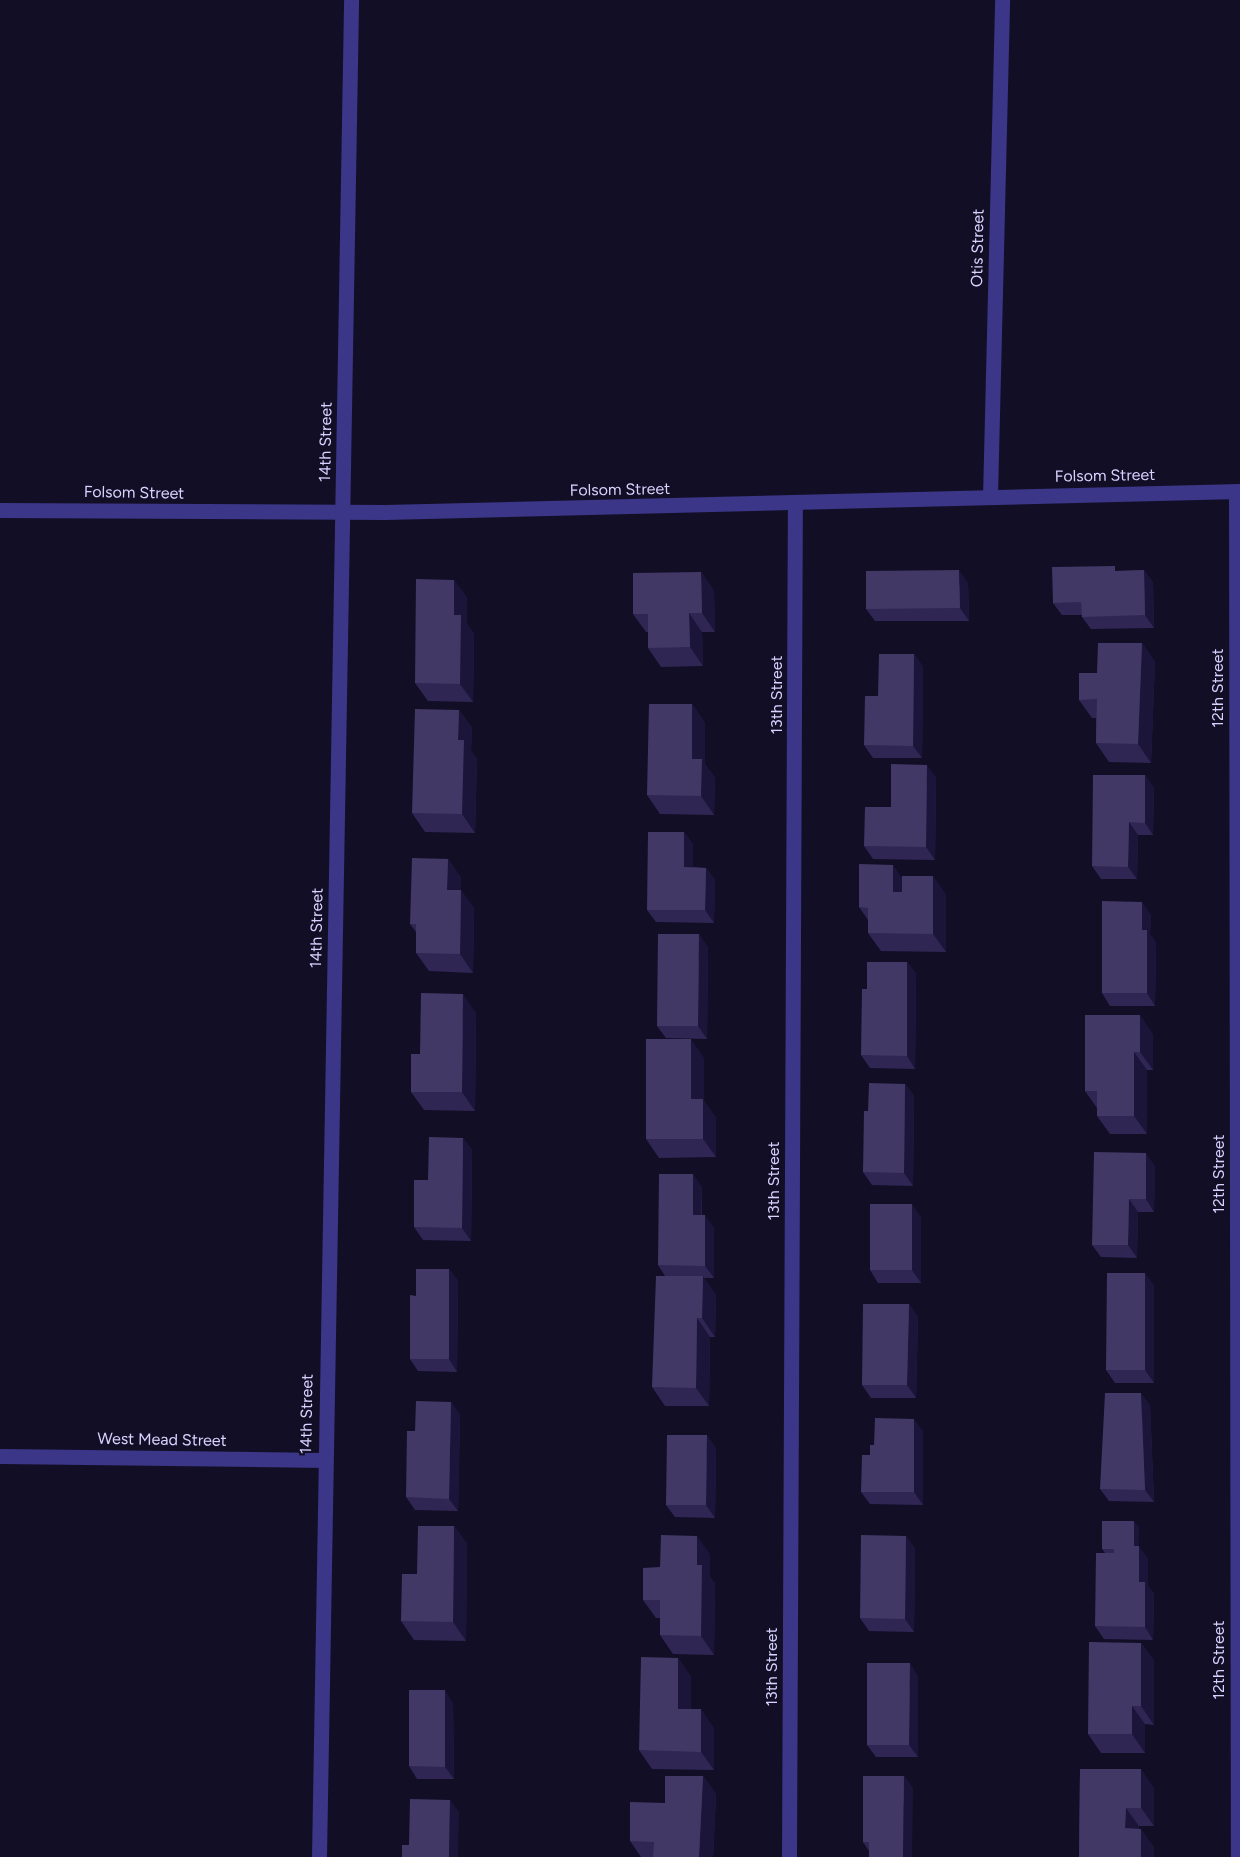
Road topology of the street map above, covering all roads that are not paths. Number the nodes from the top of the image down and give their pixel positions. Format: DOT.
graph roads {
  1 [pos="351,0"];
  2 [pos="1002,0"];
  3 [pos="1238,491"];
  4 [pos="990,497"];
  5 [pos="795,504"];
  6 [pos="0,510"];
  7 [pos="343,512"];
  8 [pos="0,1456"];
  9 [pos="324,1460"];
  10 [pos="320,1857"];
  11 [pos="789,1857"];
  12 [pos="1238,1857"];
  1 -- 7 [label="street, 14th Street"];
  2 -- 4 [label="street, Otis Street"];
  3 -- 4 [label="street, Folsom Street"];
  3 -- 12 [label="street, 12th Street"];
  4 -- 5 [label="street, Folsom Street"];
  5 -- 7 [label="street, Folsom Street"];
  5 -- 11 [label="street, 13th Street"];
  6 -- 7 [label="street, Folsom Street"];
  7 -- 9 [label="street, 14th Street"];
  8 -- 9 [label="street, West Mead Street"];
  9 -- 10 [label="street, 14th Street"];
}
